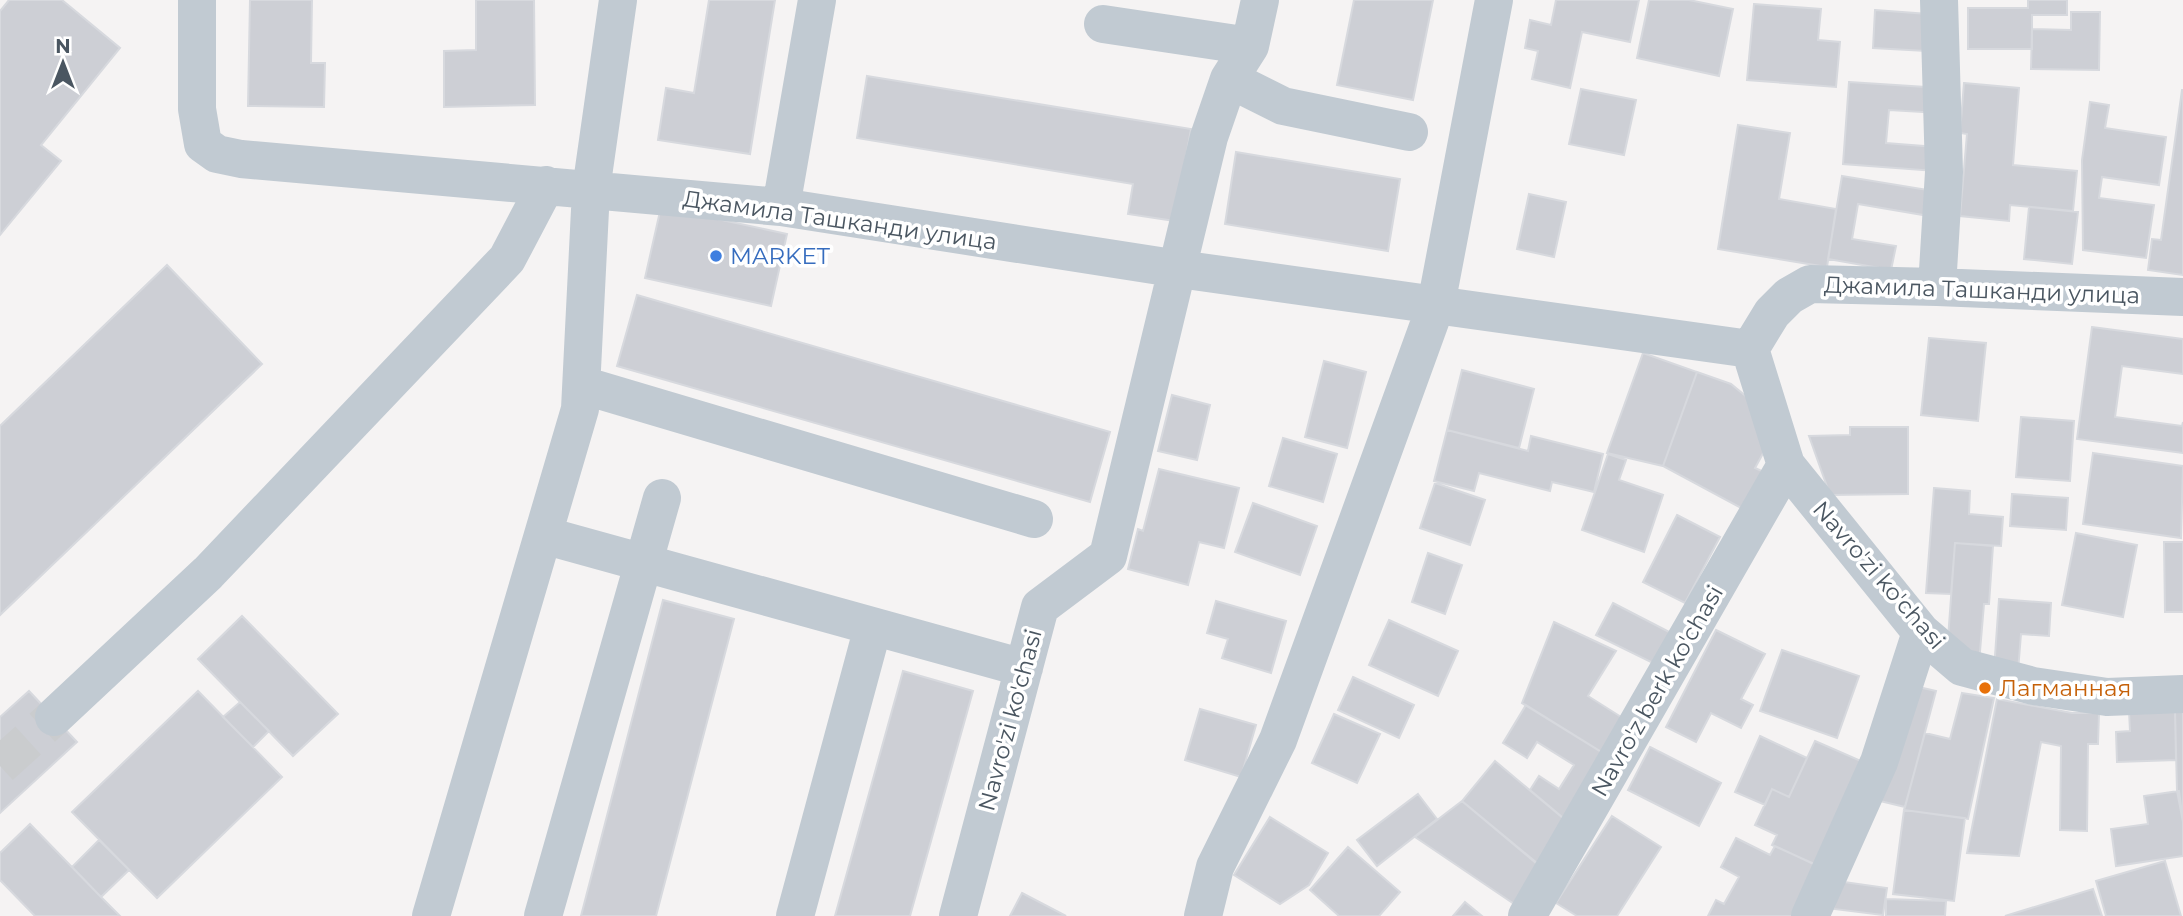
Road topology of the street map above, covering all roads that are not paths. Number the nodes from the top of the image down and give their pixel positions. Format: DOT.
graph roads {
  1 [pos="197,0"];
  2 [pos="618,0"];
  3 [pos="817,0"];
  4 [pos="1260,0"];
  5 [pos="1494,0"];
  6 [pos="1939,0"];
  7 [pos="1103,24"];
  8 [pos="1250,46"];
  9 [pos="1229,79"];
  10 [pos="1409,132"];
  11 [pos="546,185"];
  12 [pos="591,190"];
  13 [pos="780,207"];
  14 [pos="1179,269"];
  15 [pos="1937,287"];
  16 [pos="2183,297"];
  17 [pos="1436,305"];
  18 [pos="1750,349"];
  19 [pos="582,385"];
  20 [pos="1786,465"];
  21 [pos="662,499"];
  22 [pos="1034,519"];
  23 [pos="543,535"];
  24 [pos="644,563"];
  25 [pos="873,626"];
  26 [pos="1921,632"];
  27 [pos="1024,668"];
  28 [pos="2183,694"];
  29 [pos="54,717"];
  30 [pos="431,916"];
  31 [pos="543,916"];
  32 [pos="795,916"];
  33 [pos="958,916"];
  34 [pos="1203,916"];
  35 [pos="1527,916"];
  36 [pos="1810,916"];
  1 -- 11 [label="street, Джамила Ташканди улица"];
  2 -- 12 [label="street"];
  3 -- 13 [label="street"];
  4 -- 8 [label="street"];
  5 -- 17 [label="street"];
  6 -- 15 [label="street"];
  7 -- 8 [label="street"];
  8 -- 9 [label="street, Navro'zi ko'chasi"];
  9 -- 10 [label="street"];
  9 -- 14 [label="street, Navro'zi ko'chasi"];
  11 -- 12 [label="street, Джамила Ташканди улица"];
  11 -- 29 [label="street"];
  12 -- 13 [label="street, Джамила Ташканди улица"];
  12 -- 19 [label="street"];
  13 -- 14 [label="street, Джамила Ташканди улица"];
  14 -- 17 [label="street, Джамила Ташканди улица"];
  14 -- 27 [label="street, Navro'zi ko'chasi"];
  15 -- 16 [label="street, Джамила Ташканди улица"];
  15 -- 18 [label="street, Джамила Ташканди улица"];
  17 -- 18 [label="street, Джамила Ташканди улица"];
  17 -- 34 [label="street"];
  18 -- 20 [label="street, Navro'zi ko'chasi"];
  19 -- 22 [label="street"];
  19 -- 23 [label="street"];
  20 -- 26 [label="street, Navro'zi ko'chasi"];
  20 -- 35 [label="street, Navro'z berk ko'chasi"];
  21 -- 24 [label="street"];
  23 -- 24 [label="street"];
  23 -- 30 [label="street"];
  24 -- 25 [label="street"];
  24 -- 31 [label="street"];
  25 -- 27 [label="street"];
  25 -- 32 [label="street"];
  26 -- 28 [label="street, Navro'zi ko'chasi"];
  26 -- 36 [label="street"];
  27 -- 33 [label="street, Navro'zi ko'chasi"];
}
